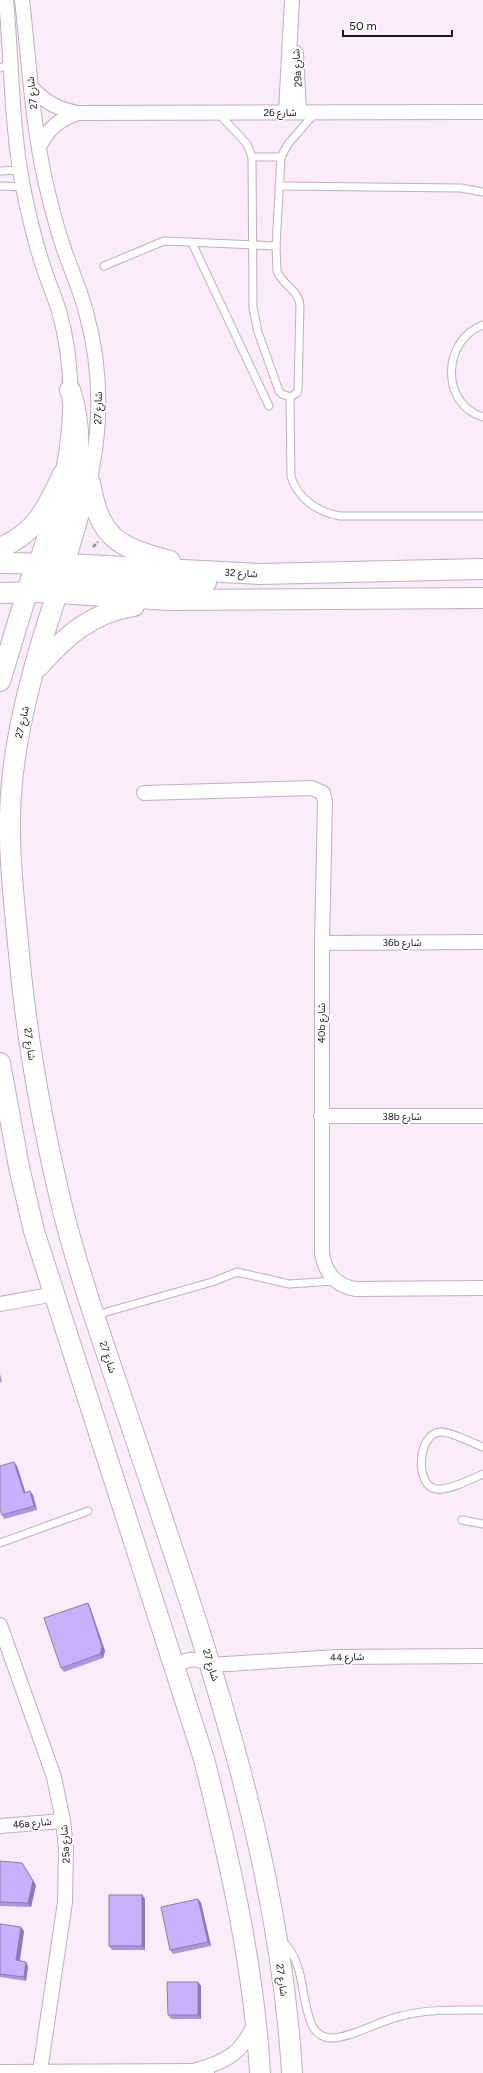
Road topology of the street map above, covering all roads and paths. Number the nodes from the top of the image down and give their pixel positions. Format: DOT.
graph roads {
  1 [pos="6,0"];
  2 [pos="22,0"];
  3 [pos="292,0"];
  4 [pos="5,66"];
  5 [pos="32,88"];
  6 [pos="217,112"];
  7 [pos="292,112"];
  8 [pos="315,112"];
  9 [pos="483,112"];
  10 [pos="78,113"];
  11 [pos="39,147"];
  12 [pos="252,156"];
  13 [pos="281,158"];
  14 [pos="20,170"];
  15 [pos="0,171"];
  16 [pos="0,186"];
  17 [pos="279,186"];
  18 [pos="23,187"];
  19 [pos="483,192"];
  20 [pos="192,243"];
  21 [pos="253,245"];
  22 [pos="276,246"];
  23 [pos="104,266"];
  24 [pos="483,325"];
  25 [pos="70,390"];
  26 [pos="290,396"];
  27 [pos="269,406"];
  28 [pos="483,417"];
  29 [pos="63,474"];
  30 [pos="90,483"];
  31 [pos="483,516"];
  32 [pos="0,548"];
  33 [pos="0,563"];
  34 [pos="483,569"];
  35 [pos="201,570"];
  36 [pos="260,574"];
  37 [pos="47,578"];
  38 [pos="0,580"];
  39 [pos="0,593"];
  40 [pos="483,598"];
  41 [pos="169,600"];
  42 [pos="35,671"];
  43 [pos="0,681"];
  44 [pos="11,784"];
  45 [pos="144,793"];
  46 [pos="483,942"];
  47 [pos="322,943"];
  48 [pos="0,1063"];
  49 [pos="3,1097"];
  50 [pos="321,1116"];
  51 [pos="483,1116"];
  52 [pos="336,1281"];
  53 [pos="483,1288"];
  54 [pos="55,1294"];
  55 [pos="0,1304"];
  56 [pos="95,1316"];
  57 [pos="483,1447"];
  58 [pos="483,1474"];
  59 [pos="88,1511"];
  60 [pos="462,1520"];
  61 [pos="483,1524"];
  62 [pos="0,1543"];
  63 [pos="0,1624"];
  64 [pos="483,1656"];
  65 [pos="211,1665"];
  66 [pos="175,1667"];
  67 [pos="63,1821"];
  68 [pos="0,1826"];
  69 [pos="276,1935"];
  70 [pos="483,2010"];
  71 [pos="256,2021"];
  72 [pos="0,2072"];
  73 [pos="40,2072"];
  74 [pos="112,2072"];
  75 [pos="200,2072"];
  76 [pos="260,2073"];
  77 [pos="292,2073"];
  1 -- 4 [label="street, شارع 27"];
  2 -- 5 [label="street, شارع 27"];
  3 -- 7 [label="street, 29a شارع"];
  4 -- 14 [label="street, شارع 27"];
  5 -- 10 [label="street, شارع 26"];
  5 -- 11 [label="street, شارع 27"];
  6 -- 7 [label="street, شارع 26"];
  6 -- 10 [label="street, شارع 26"];
  6 -- 12 [label="lane"];
  7 -- 8 [label="street, شارع 26"];
  8 -- 9 [label="street, شارع 26"];
  8 -- 13 [label="lane"];
  10 -- 11 [label="street, شارع 26"];
  11 -- 30 [label="street, شارع 27"];
  12 -- 13 [label="lane"];
  12 -- 21 [label="lane"];
  13 -- 17 [label="lane"];
  14 -- 15 [label="lane"];
  14 -- 18 [label="street, شارع 27"];
  16 -- 18 [label="lane"];
  17 -- 19 [label="lane"];
  17 -- 22 [label="lane"];
  18 -- 25 [label="street, شارع 27"];
  20 -- 21 [label="lane"];
  20 -- 23 [label="lane"];
  20 -- 27 [label="lane"];
  21 -- 22 [label="lane"];
  21 -- 26 [label="lane"];
  22 -- 26 [label="lane"];
  24 -- 28 [label="lane"];
  25 -- 29 [label="street, شارع 27"];
  25 -- 37 [label="street"];
  26 -- 31 [label="lane"];
  29 -- 32 [label="street"];
  29 -- 37 [label="street, شارع 27"];
  30 -- 35 [label="street"];
  30 -- 37 [label="street, شارع 27"];
  33 -- 37 [label="street, شارع 32"];
  34 -- 36 [label="street, شارع 32"];
  35 -- 36 [label="street, شارع 32"];
  35 -- 37 [label="street, شارع 32"];
  36 -- 37 [label="street"];
  37 -- 38 [label="street"];
  37 -- 39 [label="street, شارع 32"];
  37 -- 41 [label="street, شارع 32"];
  37 -- 42 [label="street, شارع 27"];
  37 -- 43 [label="street, شارع 27"];
  37 -- 44 [label="street"];
  40 -- 41 [label="street, شارع 32"];
  41 -- 42 [label="street"];
  42 -- 44 [label="street, شارع 27"];
  44 -- 56 [label="street, شارع 27"];
  45 -- 47 [label="street, 40b شارع"];
  46 -- 47 [label="street, 36b شارع"];
  47 -- 50 [label="street, 40b شارع"];
  48 -- 49 [label="street"];
  49 -- 54 [label="street"];
  50 -- 51 [label="street, 38b شارع"];
  50 -- 52 [label="street, 40b شارع"];
  52 -- 53 [label="street"];
  52 -- 56 [label="lane"];
  54 -- 55 [label="street"];
  54 -- 66 [label="street"];
  56 -- 65 [label="street, شارع 27"];
  57 -- 58 [label="lane"];
  59 -- 62 [label="lane"];
  60 -- 61 [label="lane"];
  63 -- 67 [label="street, 25a شارع"];
  64 -- 65 [label="street, شارع 44"];
  65 -- 66 [label="street"];
  65 -- 69 [label="street, شارع 27"];
  66 -- 71 [label="street"];
  67 -- 68 [label="street, 46a شارع"];
  67 -- 73 [label="street, 25a شارع"];
  69 -- 70 [label="lane"];
  69 -- 77 [label="street, شارع 27"];
  71 -- 75 [label="street"];
  71 -- 76 [label="street"];
  72 -- 73 [label="street"];
  73 -- 74 [label="street"];
  74 -- 75 [label="street"];
}
